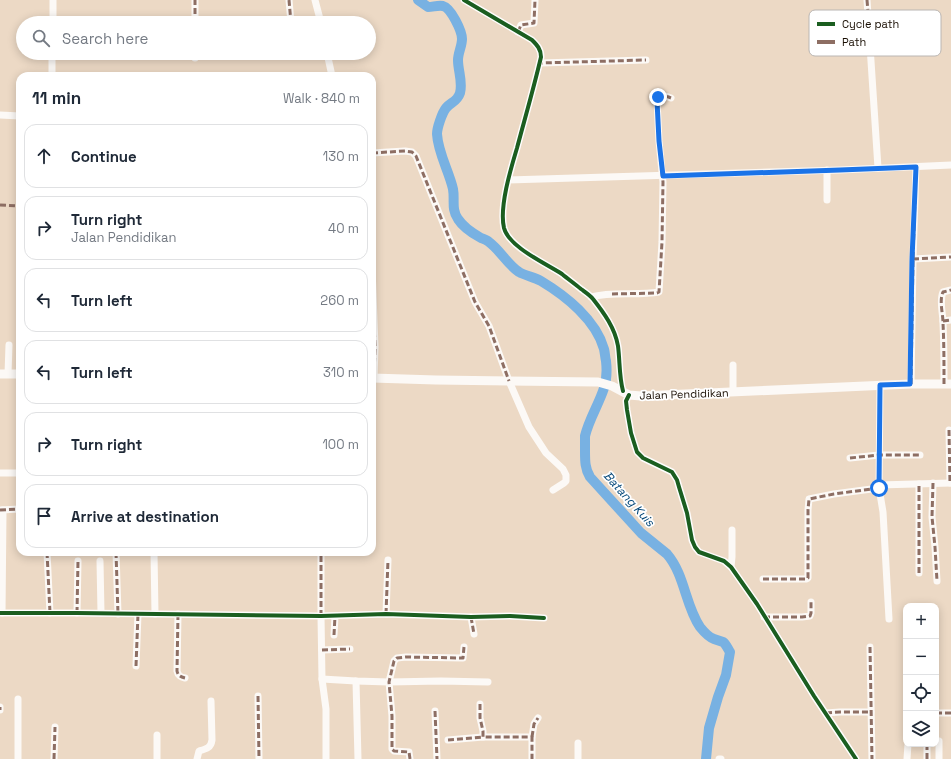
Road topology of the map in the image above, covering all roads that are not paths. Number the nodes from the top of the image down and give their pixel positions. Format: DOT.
graph roads {
  1 [pos="53,0"];
  2 [pos="195,0"];
  3 [pos="289,0"];
  4 [pos="315,0"];
  5 [pos="464,0"];
  6 [pos="535,0"];
  7 [pos="867,0"];
  8 [pos="868,10"];
  9 [pos="53,16"];
  10 [pos="195,16"];
  11 [pos="290,16"];
  12 [pos="319,16"];
  13 [pos="518,32"];
  14 [pos="871,56"];
  15 [pos="52,60"];
  16 [pos="329,60"];
  17 [pos="646,60"];
  18 [pos="540,63"];
  19 [pos="52,72"];
  20 [pos="331,72"];
  21 [pos="671,98"];
  22 [pos="0,115"];
  23 [pos="16,116"];
  24 [pos="376,153"];
  25 [pos="951,165"];
  26 [pos="916,167"];
  27 [pos="878,168"];
  28 [pos="827,170"];
  29 [pos="663,176"];
  30 [pos="508,180"];
  31 [pos="827,200"];
  32 [pos="951,257"];
  33 [pos="912,259"];
  34 [pos="951,290"];
  35 [pos="591,297"];
  36 [pos="951,320"];
  37 [pos="943,321"];
  38 [pos="9,344"];
  39 [pos="733,365"];
  40 [pos="4,374"];
  41 [pos="16,374"];
  42 [pos="376,378"];
  43 [pos="509,380"];
  44 [pos="910,384"];
  45 [pos="948,384"];
  46 [pos="880,385"];
  47 [pos="733,392"];
  48 [pos="626,393"];
  49 [pos="949,430"];
  50 [pos="879,455"];
  51 [pos="920,455"];
  52 [pos="850,458"];
  53 [pos="0,473"];
  54 [pos="16,473"];
  55 [pos="933,483"];
  56 [pos="950,483"];
  57 [pos="919,484"];
  58 [pos="879,487"];
  59 [pos="553,490"];
  60 [pos="16,509"];
  61 [pos="2,510"];
  62 [pos="732,530"];
  63 [pos="47,556"];
  64 [pos="116,556"];
  65 [pos="154,556"];
  66 [pos="321,556"];
  67 [pos="388,560"];
  68 [pos="78,561"];
  69 [pos="100,561"];
  70 [pos="731,567"];
  71 [pos="919,573"];
  72 [pos="763,579"];
  73 [pos="937,581"];
  74 [pos="811,602"];
  75 [pos="1,613"];
  76 [pos="50,613"];
  77 [pos="77,613"];
  78 [pos="101,613"];
  79 [pos="118,614"];
  80 [pos="138,614"];
  81 [pos="155,614"];
  82 [pos="178,614"];
  83 [pos="386,614"];
  84 [pos="321,616"];
  85 [pos="335,616"];
  86 [pos="471,616"];
  87 [pos="764,617"];
  88 [pos="544,618"];
  89 [pos="889,619"];
  90 [pos="474,634"];
  91 [pos="334,635"];
  92 [pos="464,646"];
  93 [pos="870,647"];
  94 [pos="350,649"];
  95 [pos="322,650"];
  96 [pos="136,666"];
  97 [pos="185,678"];
  98 [pos="322,679"];
  99 [pos="356,681"];
  100 [pos="389,682"];
  101 [pos="488,682"];
  102 [pos="258,696"];
  103 [pos="18,699"];
  104 [pos="211,701"];
  105 [pos="480,704"];
  106 [pos="0,707"];
  107 [pos="0,710"];
  108 [pos="435,711"];
  109 [pos="871,712"];
  110 [pos="939,713"];
  111 [pos="951,713"];
  112 [pos="826,714"];
  113 [pos="538,718"];
  114 [pos="55,727"];
  115 [pos="157,735"];
  116 [pos="483,737"];
  117 [pos="532,737"];
  118 [pos="448,740"];
  119 [pos="578,743"];
  120 [pos="908,747"];
  121 [pos="927,747"];
  122 [pos="939,747"];
  123 [pos="18,759"];
  124 [pos="54,759"];
  125 [pos="157,759"];
  126 [pos="197,759"];
  127 [pos="258,759"];
  128 [pos="326,759"];
  129 [pos="358,759"];
  130 [pos="410,759"];
  131 [pos="437,759"];
  132 [pos="532,759"];
  133 [pos="578,759"];
  134 [pos="856,759"];
  135 [pos="872,759"];
  136 [pos="907,759"];
  137 [pos="927,759"];
  138 [pos="939,759"];
  1 -- 9 [label="street"];
  2 -- 10 [label="street"];
  3 -- 11 [label="street"];
  4 -- 12 [label="street"];
  5 -- 13 [label="street"];
  6 -- 13 [label="street"];
  7 -- 8 [label="street"];
  13 -- 18 [label="street"];
  14 -- 27 [label="street"];
  15 -- 19 [label="street"];
  16 -- 20 [label="street"];
  17 -- 18 [label="street"];
  18 -- 30 [label="street"];
  21 -- 29 [label="street"];
  22 -- 23 [label="street"];
  24 -- 43 [label="street"];
  25 -- 26 [label="street"];
  26 -- 27 [label="street"];
  26 -- 33 [label="street"];
  27 -- 28 [label="street"];
  28 -- 29 [label="street"];
  28 -- 31 [label="street"];
  29 -- 30 [label="street"];
  29 -- 35 [label="street"];
  30 -- 35 [label="street"];
  32 -- 33 [label="street"];
  33 -- 44 [label="street"];
  34 -- 37 [label="street"];
  35 -- 48 [label="street"];
  36 -- 37 [label="street"];
  37 -- 45 [label="street"];
  38 -- 40 [label="street"];
  39 -- 47 [label="street"];
  40 -- 41 [label="main road"];
  42 -- 43 [label="main road, Jalan Pendidikan"];
  43 -- 48 [label="main road, Jalan Pendidikan"];
  43 -- 59 [label="street"];
  44 -- 45 [label="main road, Jalan Pendidikan"];
  44 -- 46 [label="main road, Jalan Pendidikan"];
  46 -- 47 [label="main road, Jalan Pendidikan"];
  46 -- 50 [label="street"];
  47 -- 48 [label="main road, Jalan Pendidikan"];
  48 -- 70 [label="street"];
  49 -- 56 [label="street"];
  50 -- 51 [label="street"];
  50 -- 52 [label="street"];
  50 -- 58 [label="street"];
  53 -- 54 [label="street"];
  55 -- 56 [label="street"];
  55 -- 57 [label="street"];
  55 -- 73 [label="street"];
  57 -- 58 [label="street"];
  57 -- 71 [label="street"];
  58 -- 72 [label="street"];
  58 -- 89 [label="street"];
  60 -- 61 [label="street"];
  61 -- 75 [label="street"];
  62 -- 70 [label="street"];
  63 -- 76 [label="street"];
  64 -- 79 [label="street"];
  65 -- 81 [label="street"];
  66 -- 84 [label="street"];
  67 -- 83 [label="street"];
  68 -- 77 [label="street"];
  69 -- 78 [label="street"];
  70 -- 87 [label="street"];
  74 -- 87 [label="street"];
  75 -- 76 [label="street"];
  76 -- 77 [label="street"];
  77 -- 78 [label="street"];
  78 -- 79 [label="street"];
  79 -- 80 [label="street"];
  80 -- 81 [label="street"];
  80 -- 96 [label="street"];
  81 -- 82 [label="street"];
  82 -- 84 [label="street"];
  82 -- 97 [label="street"];
  83 -- 85 [label="street"];
  83 -- 86 [label="street"];
  84 -- 85 [label="street"];
  84 -- 95 [label="street"];
  85 -- 91 [label="street"];
  86 -- 88 [label="street"];
  86 -- 90 [label="street"];
  87 -- 112 [label="street"];
  92 -- 100 [label="street"];
  93 -- 109 [label="street"];
  94 -- 95 [label="street"];
  95 -- 98 [label="street"];
  98 -- 99 [label="street"];
  98 -- 128 [label="street"];
  99 -- 100 [label="street"];
  99 -- 129 [label="street"];
  100 -- 101 [label="street"];
  100 -- 130 [label="street"];
  102 -- 127 [label="street"];
  103 -- 123 [label="street"];
  104 -- 126 [label="street"];
  105 -- 116 [label="street"];
  106 -- 107 [label="street"];
  108 -- 131 [label="street"];
  109 -- 112 [label="street"];
  109 -- 135 [label="street"];
  110 -- 111 [label="street"];
  112 -- 134 [label="street"];
  113 -- 117 [label="street"];
  114 -- 124 [label="street"];
  115 -- 125 [label="street"];
  116 -- 117 [label="street"];
  116 -- 118 [label="street"];
  117 -- 132 [label="street"];
  119 -- 133 [label="street"];
  120 -- 136 [label="street"];
  121 -- 137 [label="street"];
  122 -- 138 [label="street"];
}
